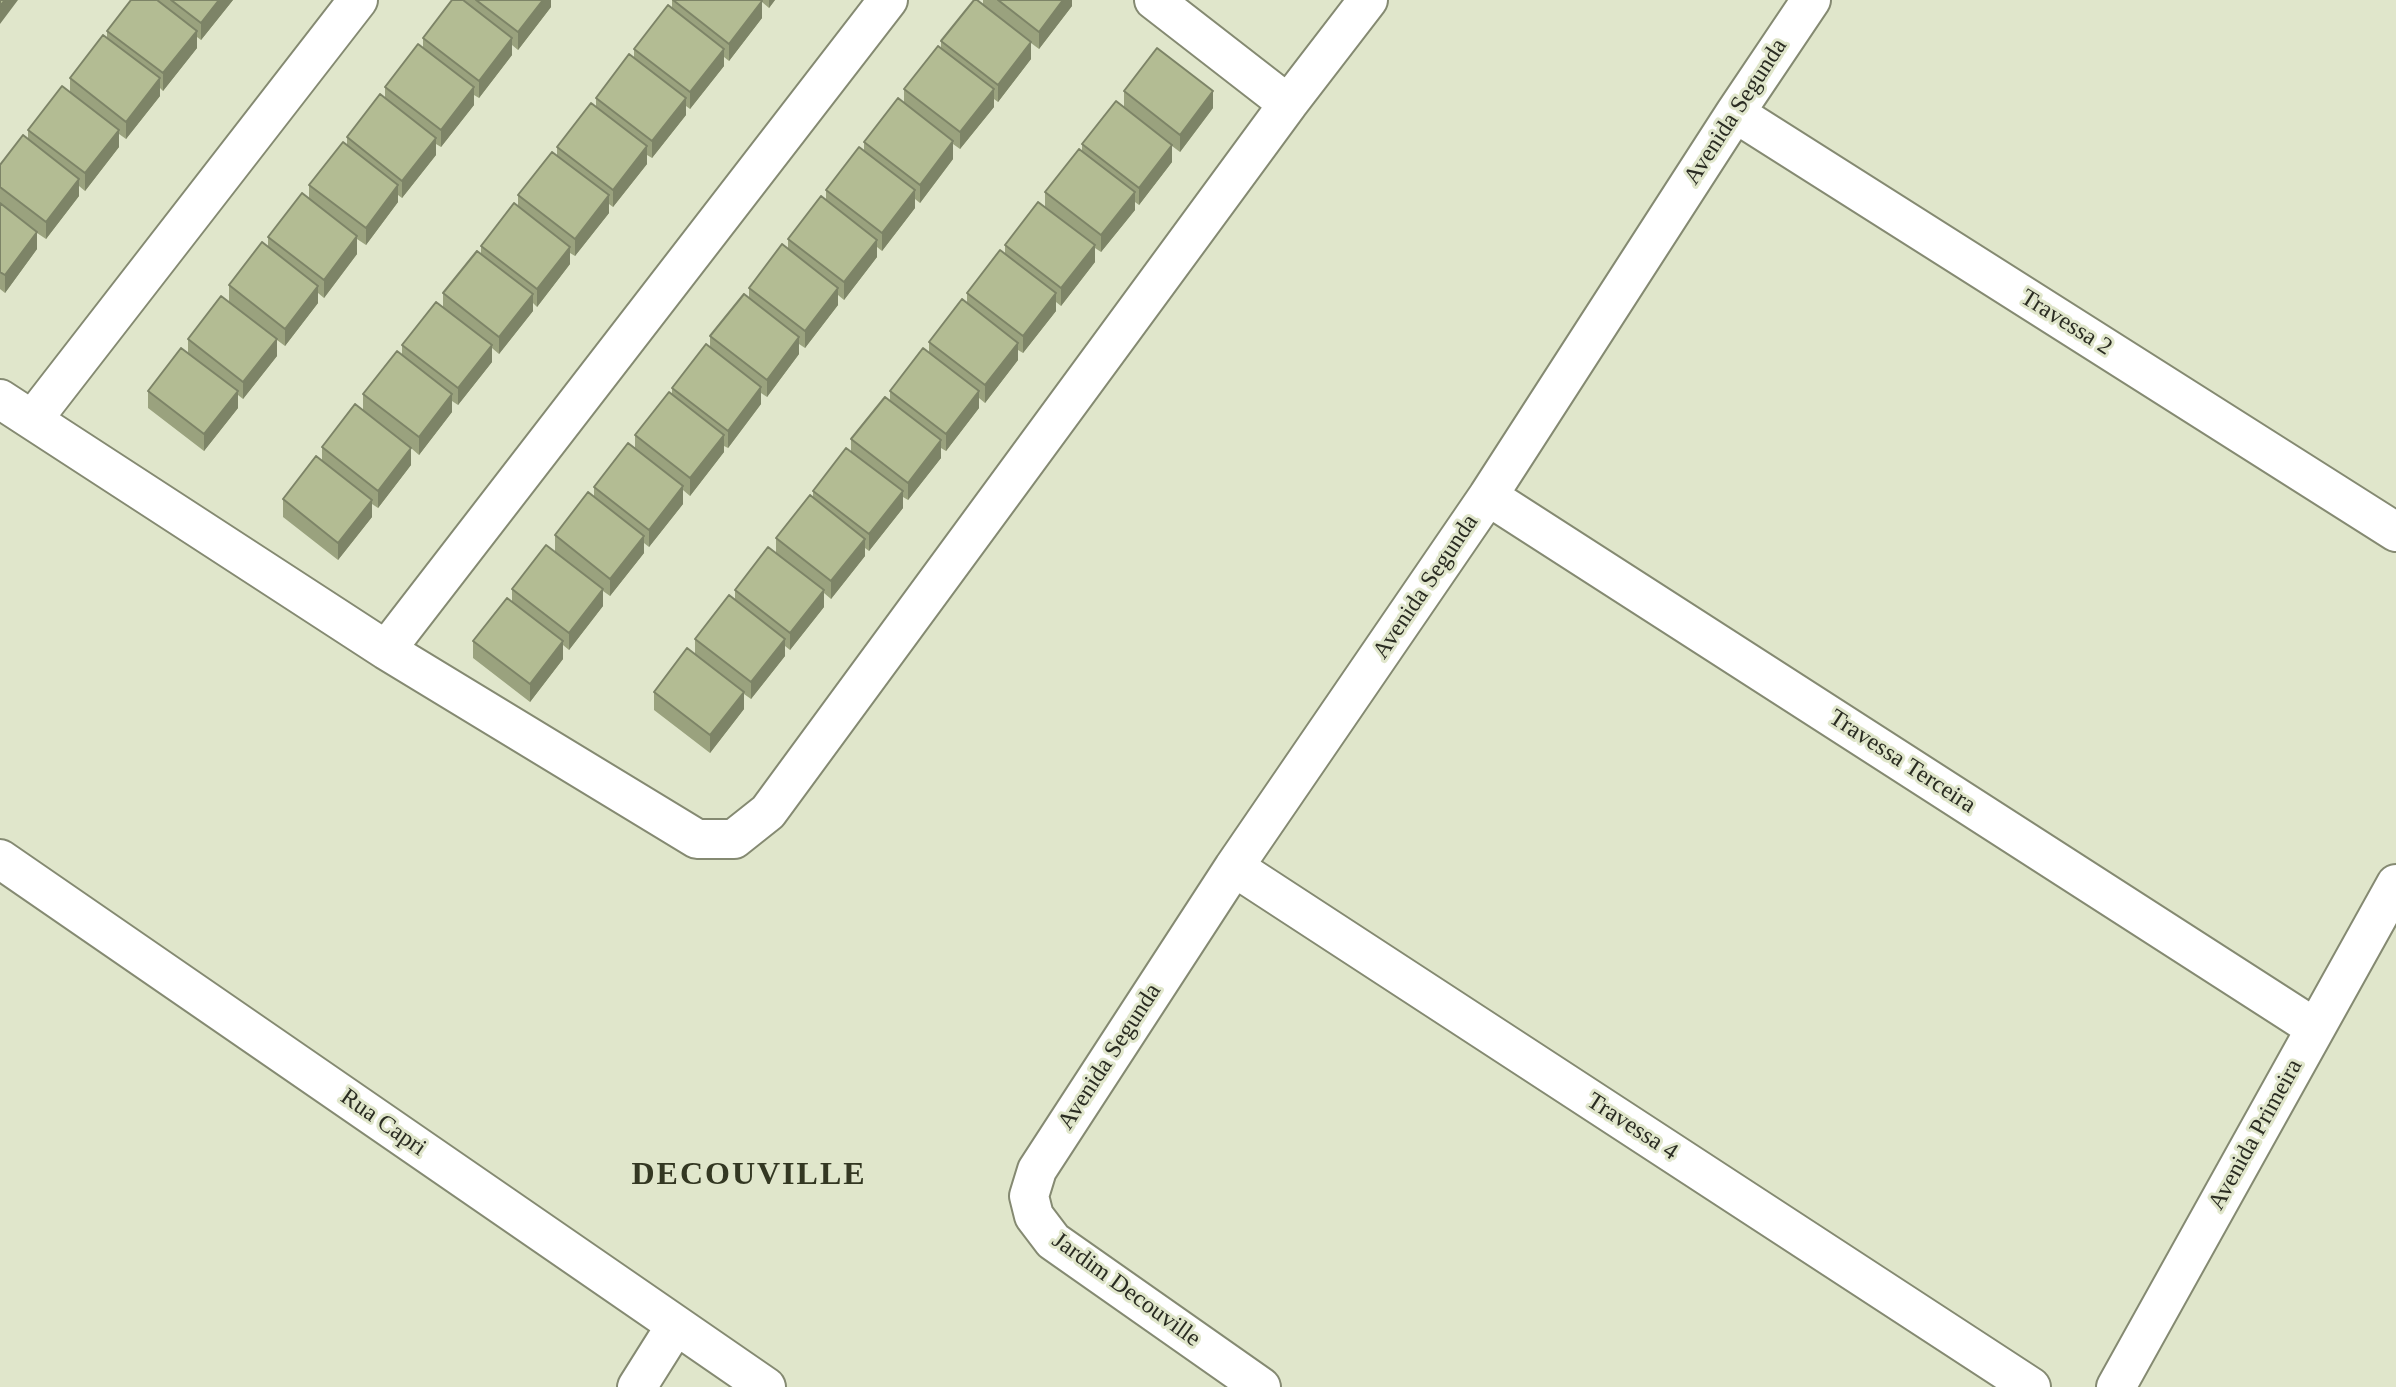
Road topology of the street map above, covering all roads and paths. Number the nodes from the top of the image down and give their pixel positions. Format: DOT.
graph roads {
  1 [pos="358,0"];
  2 [pos="888,0"];
  3 [pos="1154,0"];
  4 [pos="1368,0"];
  5 [pos="1811,0"];
  6 [pos="1288,104"];
  7 [pos="1735,113"];
  8 [pos="0,399"];
  9 [pos="33,419"];
  10 [pos="1488,496"];
  11 [pos="2396,532"];
  12 [pos="386,650"];
  13 [pos="0,859"];
  14 [pos="1234,867"];
  15 [pos="2396,884"];
  16 [pos="2315,1028"];
  17 [pos="1037,1170"];
  18 [pos="676,1325"];
  19 [pos="637,1387"];
  20 [pos="766,1387"];
  21 [pos="1261,1387"];
  22 [pos="2031,1387"];
  23 [pos="2116,1387"];
  1 -- 9 [label="street"];
  2 -- 12 [label="street"];
  3 -- 6 [label="street"];
  4 -- 6 [label="street"];
  5 -- 7 [label="street, Avenida Segunda"];
  6 -- 12 [label="street"];
  7 -- 10 [label="street, Avenida Segunda"];
  7 -- 11 [label="street, Travessa 2"];
  8 -- 9 [label="street"];
  9 -- 12 [label="street"];
  10 -- 14 [label="street, Avenida Segunda"];
  10 -- 16 [label="street, Travessa Terceira"];
  13 -- 18 [label="street, Rua Capri"];
  14 -- 17 [label="street, Avenida Segunda"];
  14 -- 22 [label="street, Travessa 4"];
  15 -- 16 [label="street, Avenida Primeira"];
  16 -- 23 [label="street, Avenida Primeira"];
  17 -- 21 [label="street, Jardim Decouville"];
  18 -- 19 [label="street"];
  18 -- 20 [label="street, Rua Capri"];
}
